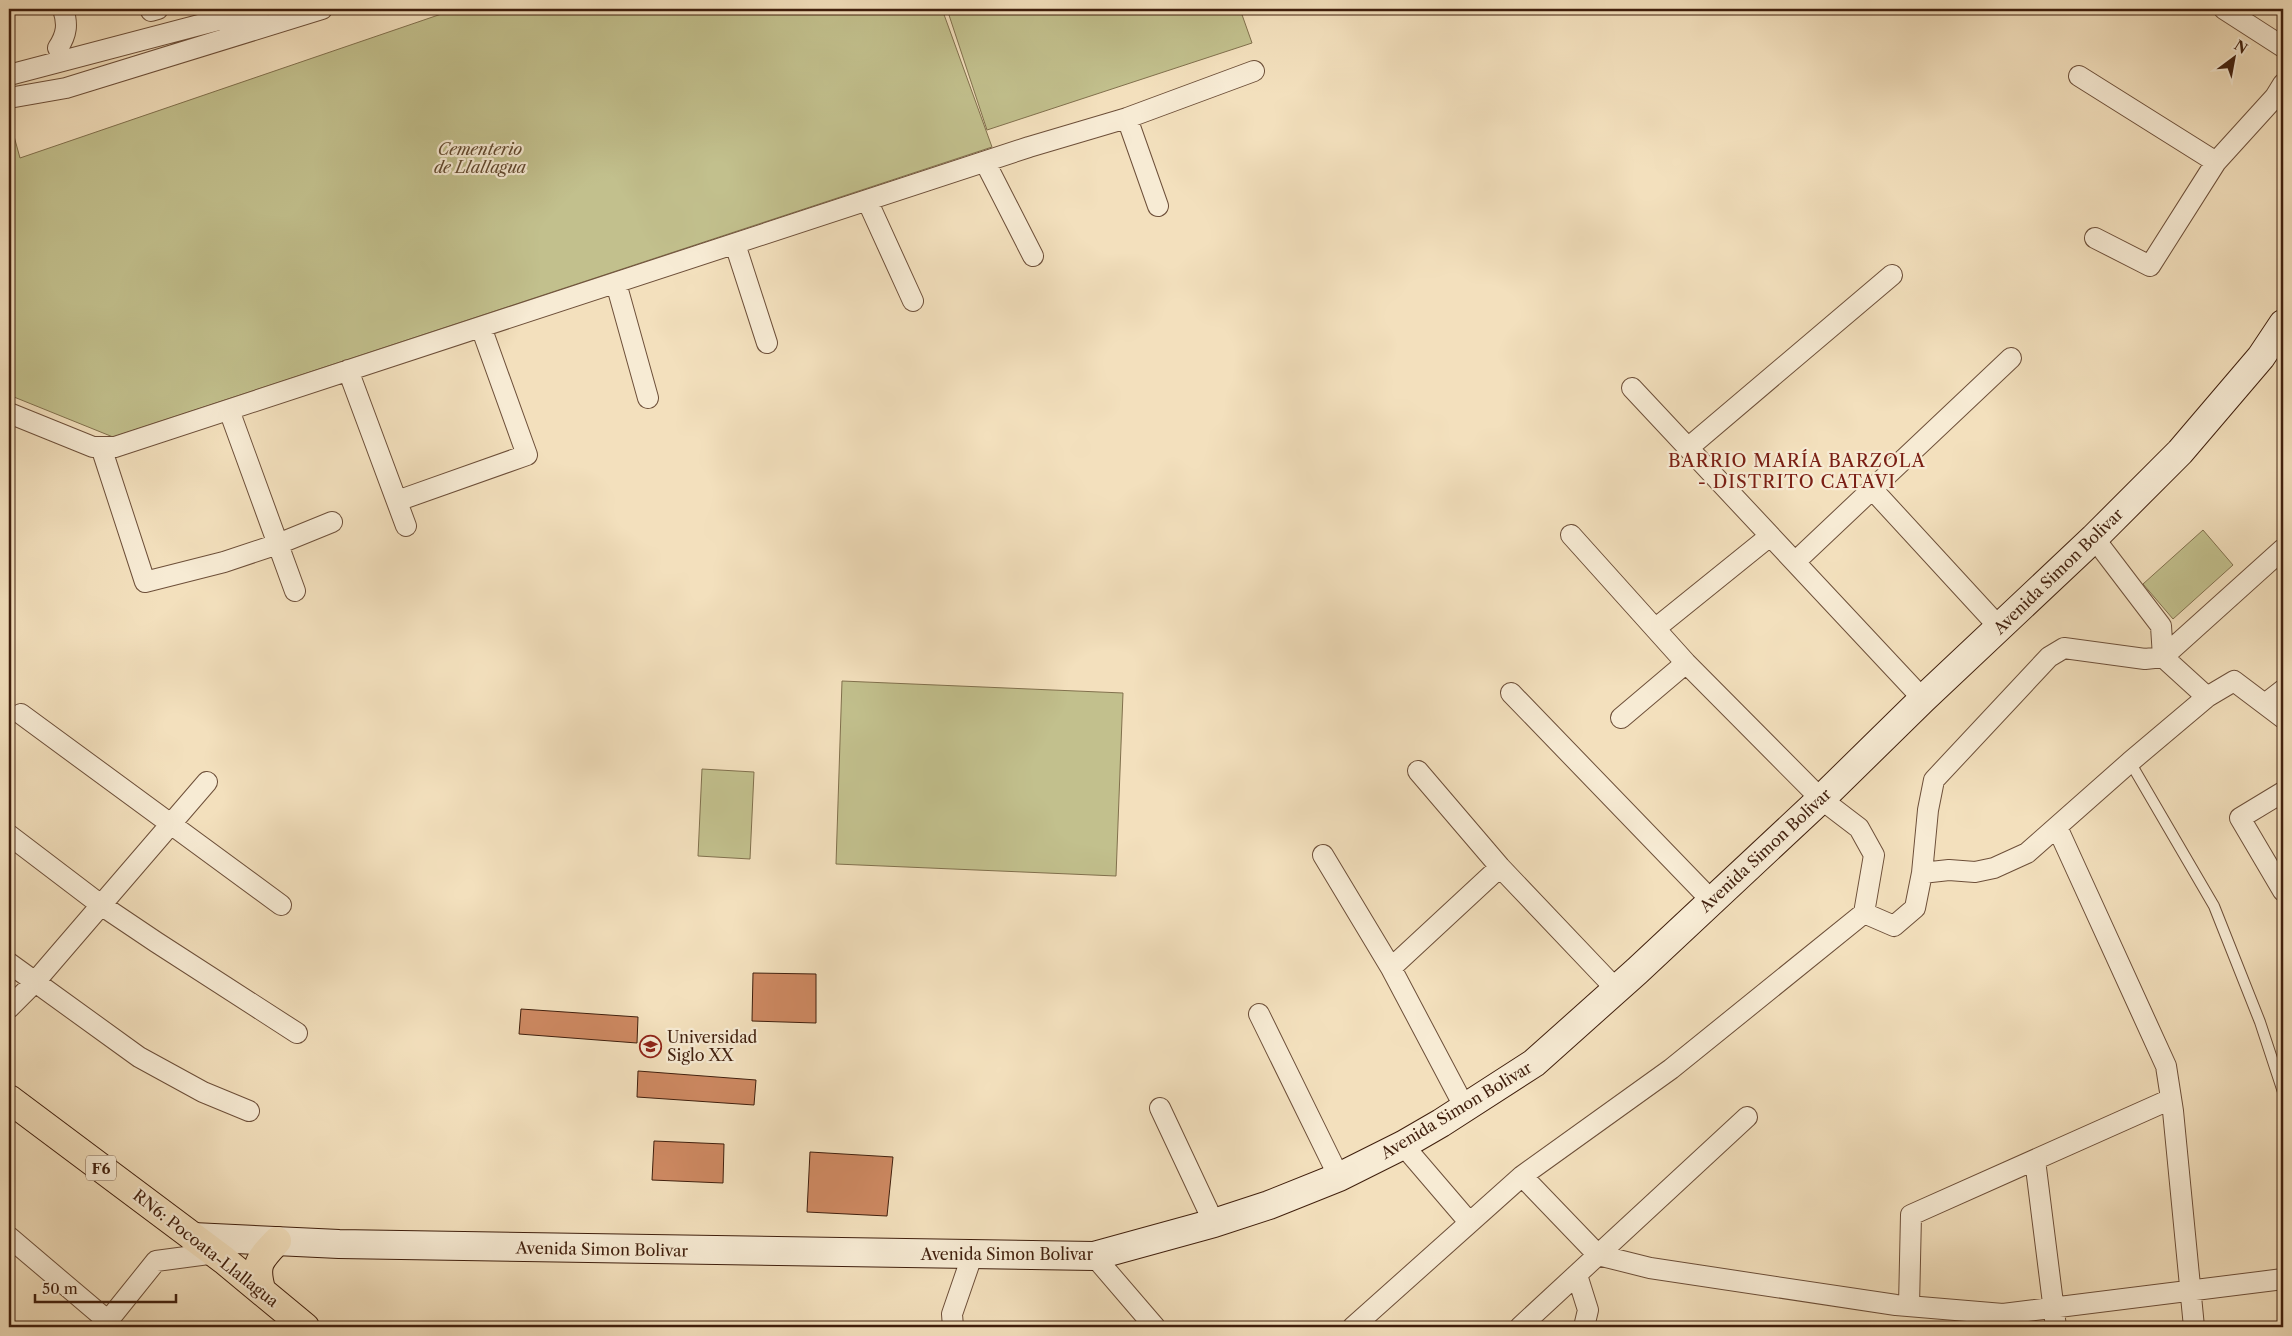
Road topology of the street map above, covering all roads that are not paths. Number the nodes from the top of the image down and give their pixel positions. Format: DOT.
graph roads {
  1 [pos="63,9"];
  2 [pos="260,9"];
  3 [pos="322,9"];
  4 [pos="2224,9"];
  5 [pos="2281,40"];
  6 [pos="58,48"];
  7 [pos="1254,71"];
  8 [pos="9,75"];
  9 [pos="2079,76"];
  10 [pos="2283,84"];
  11 [pos="9,98"];
  12 [pos="1127,118"];
  13 [pos="985,162"];
  14 [pos="2216,162"];
  15 [pos="867,200"];
  16 [pos="1158,206"];
  17 [pos="2095,238"];
  18 [pos="735,244"];
  19 [pos="1033,256"];
  20 [pos="1892,275"];
  21 [pos="616,283"];
  22 [pos="913,301"];
  23 [pos="2283,324"];
  24 [pos="481,327"];
  25 [pos="767,343"];
  26 [pos="2011,358"];
  27 [pos="348,370"];
  28 [pos="1632,388"];
  29 [pos="648,398"];
  30 [pos="229,410"];
  31 [pos="9,413"];
  32 [pos="101,447"];
  33 [pos="1688,448"];
  34 [pos="1873,490"];
  35 [pos="397,501"];
  36 [pos="332,522"];
  37 [pos="406,526"];
  38 [pos="1570,535"];
  39 [pos="1770,536"];
  40 [pos="2094,538"];
  41 [pos="278,544"];
  42 [pos="2283,549"];
  43 [pos="1795,562"];
  44 [pos="295,592"];
  45 [pos="1656,628"];
  46 [pos="2000,628"];
  47 [pos="2163,657"];
  48 [pos="1686,663"];
  49 [pos="2283,690"];
  50 [pos="1511,693"];
  51 [pos="2207,697"];
  52 [pos="1923,699"];
  53 [pos="2265,704"];
  54 [pos="21,714"];
  55 [pos="1621,718"];
  56 [pos="2283,718"];
  57 [pos="2130,762"];
  58 [pos="1418,771"];
  59 [pos="207,782"];
  60 [pos="2283,792"];
  61 [pos="1821,799"];
  62 [pos="171,824"];
  63 [pos="2057,827"];
  64 [pos="9,835"];
  65 [pos="1323,854"];
  66 [pos="1500,867"];
  67 [pos="1922,873"];
  68 [pos="2283,891"];
  69 [pos="1712,901"];
  70 [pos="101,905"];
  71 [pos="281,905"];
  72 [pos="1864,913"];
  73 [pos="9,963"];
  74 [pos="1391,968"];
  75 [pos="34,983"];
  76 [pos="1616,989"];
  77 [pos="9,1008"];
  78 [pos="1259,1014"];
  79 [pos="297,1033"];
  80 [pos="2283,1092"];
  81 [pos="2172,1099"];
  82 [pos="9,1100"];
  83 [pos="1160,1108"];
  84 [pos="1465,1108"];
  85 [pos="249,1111"];
  86 [pos="1747,1117"];
  87 [pos="1403,1145"];
  88 [pos="2035,1160"];
  89 [pos="1522,1176"];
  90 [pos="1338,1177"];
  91 [pos="1469,1222"];
  92 [pos="1214,1223"];
  93 [pos="9,1237"];
  94 [pos="193,1237"];
  95 [pos="277,1241"];
  96 [pos="216,1254"];
  97 [pos="1598,1255"];
  98 [pos="972,1256"];
  99 [pos="1094,1256"];
  100 [pos="1576,1275"];
  101 [pos="2283,1279"];
  102 [pos="261,1289"];
  103 [pos="2192,1291"];
  104 [pos="1910,1306"];
  105 [pos="2055,1318"];
  106 [pos="106,1324"];
  107 [pos="304,1327"];
  108 [pos="953,1327"];
  109 [pos="1155,1327"];
  110 [pos="1353,1327"];
  111 [pos="1520,1327"];
  112 [pos="1584,1327"];
  113 [pos="2194,1327"];
  1 -- 6 [label="street"];
  2 -- 8 [label="street"];
  3 -- 11 [label="street"];
  4 -- 5 [label="street"];
  7 -- 12 [label="street"];
  9 -- 14 [label="street"];
  10 -- 14 [label="street"];
  12 -- 13 [label="street"];
  12 -- 16 [label="street"];
  13 -- 15 [label="street"];
  13 -- 19 [label="street"];
  14 -- 17 [label="street"];
  15 -- 18 [label="street"];
  15 -- 22 [label="street"];
  18 -- 21 [label="street"];
  18 -- 25 [label="street"];
  20 -- 33 [label="street"];
  21 -- 24 [label="street"];
  21 -- 29 [label="street"];
  23 -- 40 [label="main road, Avenida Simon Bolivar"];
  24 -- 27 [label="street"];
  24 -- 35 [label="street"];
  26 -- 34 [label="street"];
  27 -- 30 [label="street"];
  27 -- 35 [label="street"];
  28 -- 33 [label="street"];
  30 -- 32 [label="street"];
  30 -- 41 [label="street"];
  31 -- 32 [label="street"];
  32 -- 41 [label="street"];
  33 -- 39 [label="street"];
  34 -- 43 [label="street"];
  34 -- 46 [label="street"];
  35 -- 37 [label="street"];
  36 -- 41 [label="street"];
  38 -- 45 [label="street"];
  39 -- 43 [label="street"];
  39 -- 45 [label="street"];
  40 -- 46 [label="main road, Avenida Simon Bolivar"];
  40 -- 47 [label="street"];
  41 -- 44 [label="street"];
  42 -- 47 [label="street"];
  43 -- 52 [label="street"];
  45 -- 48 [label="street"];
  46 -- 52 [label="main road, Avenida Simon Bolivar"];
  47 -- 51 [label="street"];
  47 -- 67 [label="street"];
  48 -- 55 [label="street"];
  48 -- 61 [label="street"];
  49 -- 53 [label="street"];
  50 -- 69 [label="street"];
  51 -- 53 [label="street"];
  51 -- 57 [label="street"];
  52 -- 61 [label="main road, Avenida Simon Bolivar"];
  53 -- 56 [label="street"];
  54 -- 62 [label="street"];
  57 -- 63 [label="street"];
  57 -- 80 [label="lane"];
  58 -- 66 [label="street"];
  59 -- 62 [label="street"];
  60 -- 68 [label="street"];
  61 -- 69 [label="main road, Avenida Simon Bolivar"];
  61 -- 72 [label="street"];
  62 -- 70 [label="street"];
  62 -- 71 [label="street"];
  63 -- 67 [label="street"];
  63 -- 81 [label="street"];
  64 -- 70 [label="street"];
  65 -- 74 [label="street"];
  66 -- 74 [label="street"];
  66 -- 76 [label="street"];
  67 -- 72 [label="street"];
  69 -- 76 [label="main road, Avenida Simon Bolivar"];
  70 -- 75 [label="street"];
  70 -- 79 [label="street"];
  72 -- 89 [label="street"];
  73 -- 75 [label="street"];
  74 -- 84 [label="street"];
  75 -- 77 [label="street"];
  75 -- 85 [label="street"];
  76 -- 84 [label="main road, Avenida Simon Bolivar"];
  78 -- 90 [label="street"];
  81 -- 88 [label="street"];
  81 -- 103 [label="street"];
  82 -- 94 [label="highway, RN6: Pocoata-Llallagua / F6"];
  83 -- 92 [label="street"];
  84 -- 87 [label="main road, Avenida Simon Bolivar"];
  86 -- 97 [label="street"];
  87 -- 90 [label="main road, Avenida Simon Bolivar"];
  87 -- 91 [label="street"];
  88 -- 104 [label="street"];
  88 -- 105 [label="street"];
  89 -- 91 [label="street"];
  89 -- 97 [label="street"];
  90 -- 92 [label="main road, Avenida Simon Bolivar"];
  91 -- 110 [label="street"];
  92 -- 99 [label="main road, Avenida Simon Bolivar"];
  93 -- 106 [label="street"];
  94 -- 95 [label="main road, Avenida Simon Bolivar"];
  94 -- 96 [label="highway, RN6: Pocoata-Llallagua / F6"];
  95 -- 98 [label="main road, Avenida Simon Bolivar"];
  95 -- 102 [label="highway"];
  96 -- 102 [label="highway, RN6: Pocoata-Llallagua / F6"];
  96 -- 106 [label="street"];
  97 -- 100 [label="street"];
  97 -- 104 [label="street"];
  98 -- 99 [label="main road, Avenida Simon Bolivar"];
  98 -- 108 [label="street"];
  99 -- 109 [label="street"];
  100 -- 111 [label="street"];
  100 -- 112 [label="street"];
  101 -- 103 [label="street"];
  102 -- 107 [label="highway, RN6: Pocoata-Llallagua / F6"];
  103 -- 105 [label="street"];
  103 -- 113 [label="street"];
  104 -- 105 [label="street"];
}
